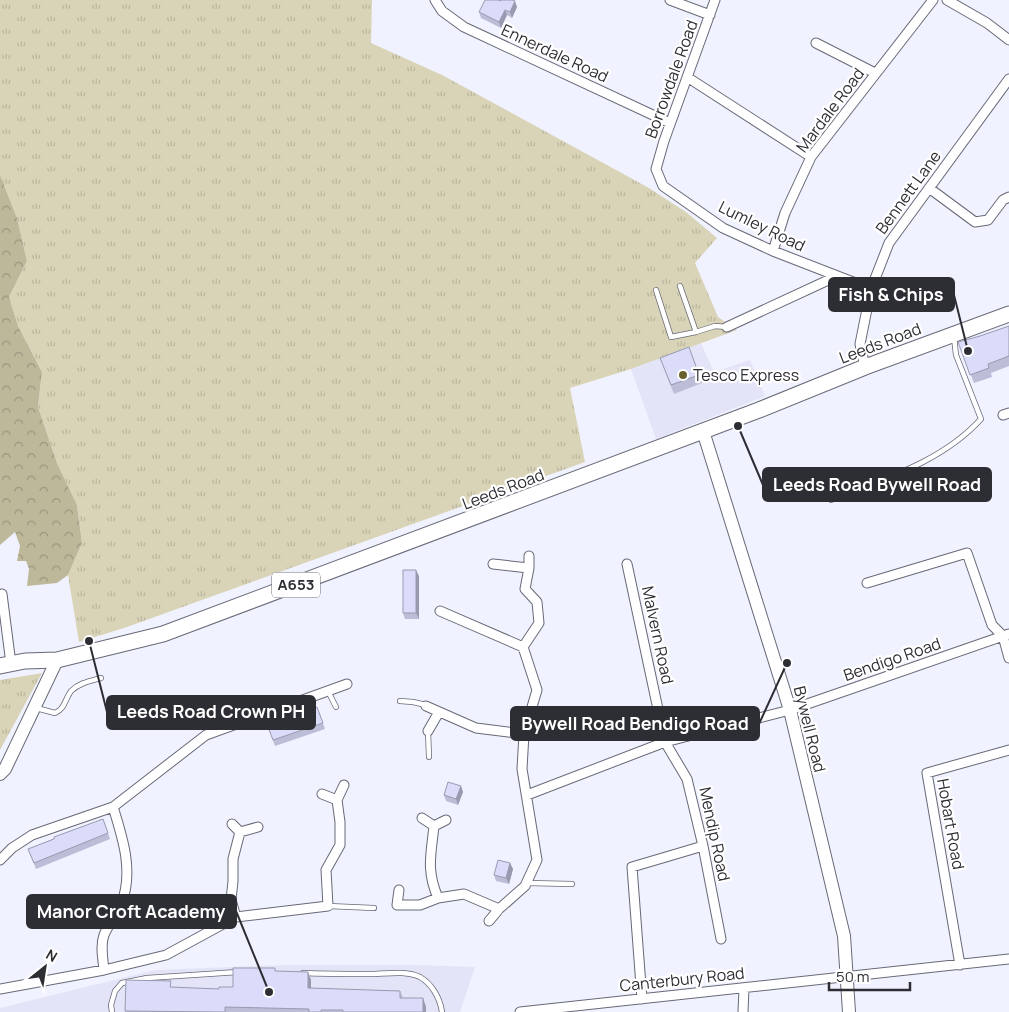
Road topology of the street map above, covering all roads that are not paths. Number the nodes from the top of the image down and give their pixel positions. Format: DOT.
graph roads {
  1 [pos="435,0"];
  2 [pos="670,0"];
  3 [pos="715,0"];
  4 [pos="934,0"];
  5 [pos="947,0"];
  6 [pos="710,15"];
  7 [pos="1009,40"];
  8 [pos="816,43"];
  9 [pos="875,73"];
  10 [pos="687,77"];
  11 [pos="1009,79"];
  12 [pos="670,124"];
  13 [pos="811,157"];
  14 [pos="656,170"];
  15 [pos="929,188"];
  16 [pos="1009,197"];
  17 [pos="772,251"];
  18 [pos="837,276"];
  19 [pos="680,286"];
  20 [pos="872,289"];
  21 [pos="656,290"];
  22 [pos="1009,314"];
  23 [pos="727,327"];
  24 [pos="696,332"];
  25 [pos="954,334"];
  26 [pos="865,367"];
  27 [pos="703,431"];
  28 [pos="831,500"];
  29 [pos="529,556"];
  30 [pos="493,564"];
  31 [pos="627,564"];
  32 [pos="529,568"];
  33 [pos="867,584"];
  34 [pos="2,594"];
  35 [pos="440,611"];
  36 [pos="1006,635"];
  37 [pos="523,647"];
  38 [pos="1009,658"];
  39 [pos="57,660"];
  40 [pos="6,665"];
  41 [pos="101,678"];
  42 [pos="347,684"];
  43 [pos="328,691"];
  44 [pos="400,701"];
  45 [pos="426,706"];
  46 [pos="33,707"];
  47 [pos="336,708"];
  48 [pos="790,710"];
  49 [pos="439,712"];
  50 [pos="428,731"];
  51 [pos="524,734"];
  52 [pos="665,742"];
  53 [pos="1009,750"];
  54 [pos="429,757"];
  55 [pos="0,774"];
  56 [pos="344,785"];
  57 [pos="322,794"];
  58 [pos="527,795"];
  59 [pos="336,800"];
  60 [pos="113,807"];
  61 [pos="422,818"];
  62 [pos="446,820"];
  63 [pos="232,824"];
  64 [pos="434,826"];
  65 [pos="258,827"];
  66 [pos="240,832"];
  67 [pos="704,846"];
  68 [pos="0,860"];
  69 [pos="526,883"];
  70 [pos="572,884"];
  71 [pos="399,890"];
  72 [pos="438,898"];
  73 [pos="328,906"];
  74 [pos="374,908"];
  75 [pos="499,909"];
  76 [pos="236,917"];
  77 [pos="490,922"];
  78 [pos="721,939"];
  79 [pos="1009,959"];
  80 [pos="960,965"];
  81 [pos="104,970"];
  82 [pos="241,972"];
  83 [pos="297,973"];
  84 [pos="846,976"];
  85 [pos="0,988"];
  86 [pos="744,988"];
  87 [pos="642,999"];
  88 [pos="112,1012"];
  89 [pos="442,1012"];
  90 [pos="448,1012"];
  91 [pos="520,1012"];
  92 [pos="743,1012"];
  93 [pos="849,1012"];
  1 -- 12 [label="street, Ennerdale Road"];
  2 -- 6 [label="street"];
  3 -- 6 [label="street, Borrowdale Road"];
  4 -- 9 [label="street, Mardale Road"];
  5 -- 7 [label="street"];
  6 -- 10 [label="street, Borrowdale Road"];
  8 -- 9 [label="street"];
  9 -- 13 [label="street, Mardale Road"];
  10 -- 12 [label="street, Borrowdale Road"];
  10 -- 13 [label="street"];
  11 -- 15 [label="street, Bennett Lane"];
  12 -- 14 [label="street, Borrowdale Road"];
  13 -- 17 [label="street, Mardale Road"];
  14 -- 17 [label="street, Lumley Road"];
  15 -- 16 [label="street"];
  15 -- 20 [label="street, Bennett Lane"];
  17 -- 18 [label="street, Lumley Road"];
  18 -- 20 [label="street, Lumley Road"];
  18 -- 23 [label="street"];
  19 -- 24 [label="lane"];
  20 -- 26 [label="street, Bennett Lane"];
  21 -- 24 [label="lane"];
  22 -- 25 [label="main road, Leeds Road / A653"];
  23 -- 24 [label="lane"];
  25 -- 26 [label="main road, Leeds Road / A653"];
  25 -- 28 [label="lane"];
  26 -- 27 [label="main road, Leeds Road / A653"];
  27 -- 39 [label="main road, Leeds Road / A653"];
  27 -- 48 [label="street, Bywell Road"];
  29 -- 32 [label="street"];
  30 -- 32 [label="street"];
  31 -- 52 [label="street, Malvern Road"];
  32 -- 37 [label="street"];
  33 -- 36 [label="street"];
  34 -- 40 [label="street"];
  35 -- 37 [label="street"];
  36 -- 38 [label="street"];
  36 -- 48 [label="street, Bendigo Road"];
  37 -- 51 [label="street"];
  39 -- 40 [label="main road, Leeds Road / A653"];
  39 -- 46 [label="street"];
  41 -- 46 [label="lane"];
  42 -- 43 [label="street"];
  43 -- 47 [label="lane"];
  43 -- 60 [label="street"];
  44 -- 45 [label="lane"];
  45 -- 49 [label="street"];
  46 -- 55 [label="street"];
  48 -- 52 [label="street, Bendigo Road"];
  48 -- 84 [label="street, Bywell Road"];
  49 -- 50 [label="street"];
  49 -- 51 [label="street"];
  50 -- 54 [label="lane"];
  51 -- 58 [label="street"];
  52 -- 58 [label="street, Bendigo Road"];
  52 -- 67 [label="street, Mendip Road"];
  53 -- 80 [label="street, Hobart Road"];
  56 -- 59 [label="street"];
  57 -- 59 [label="street"];
  58 -- 69 [label="street"];
  59 -- 73 [label="street"];
  60 -- 68 [label="street"];
  60 -- 81 [label="street"];
  61 -- 64 [label="street"];
  62 -- 64 [label="street"];
  63 -- 66 [label="street"];
  64 -- 72 [label="street"];
  65 -- 66 [label="street"];
  66 -- 76 [label="street"];
  67 -- 78 [label="street, Mendip Road"];
  67 -- 87 [label="street"];
  69 -- 70 [label="lane"];
  69 -- 75 [label="street"];
  71 -- 72 [label="street"];
  72 -- 75 [label="street"];
  73 -- 74 [label="lane"];
  73 -- 76 [label="street"];
  75 -- 77 [label="street"];
  76 -- 81 [label="street"];
  79 -- 80 [label="street, Canterbury Road"];
  80 -- 84 [label="street, Canterbury Road"];
  81 -- 85 [label="street"];
  82 -- 88 [label="lane"];
  83 -- 89 [label="lane"];
  84 -- 86 [label="street, Canterbury Road"];
  84 -- 93 [label="street, Bywell Road"];
  86 -- 87 [label="street, Canterbury Road"];
  86 -- 92 [label="street"];
  87 -- 91 [label="street, Canterbury Road"];
  89 -- 90 [label="lane"];
}
